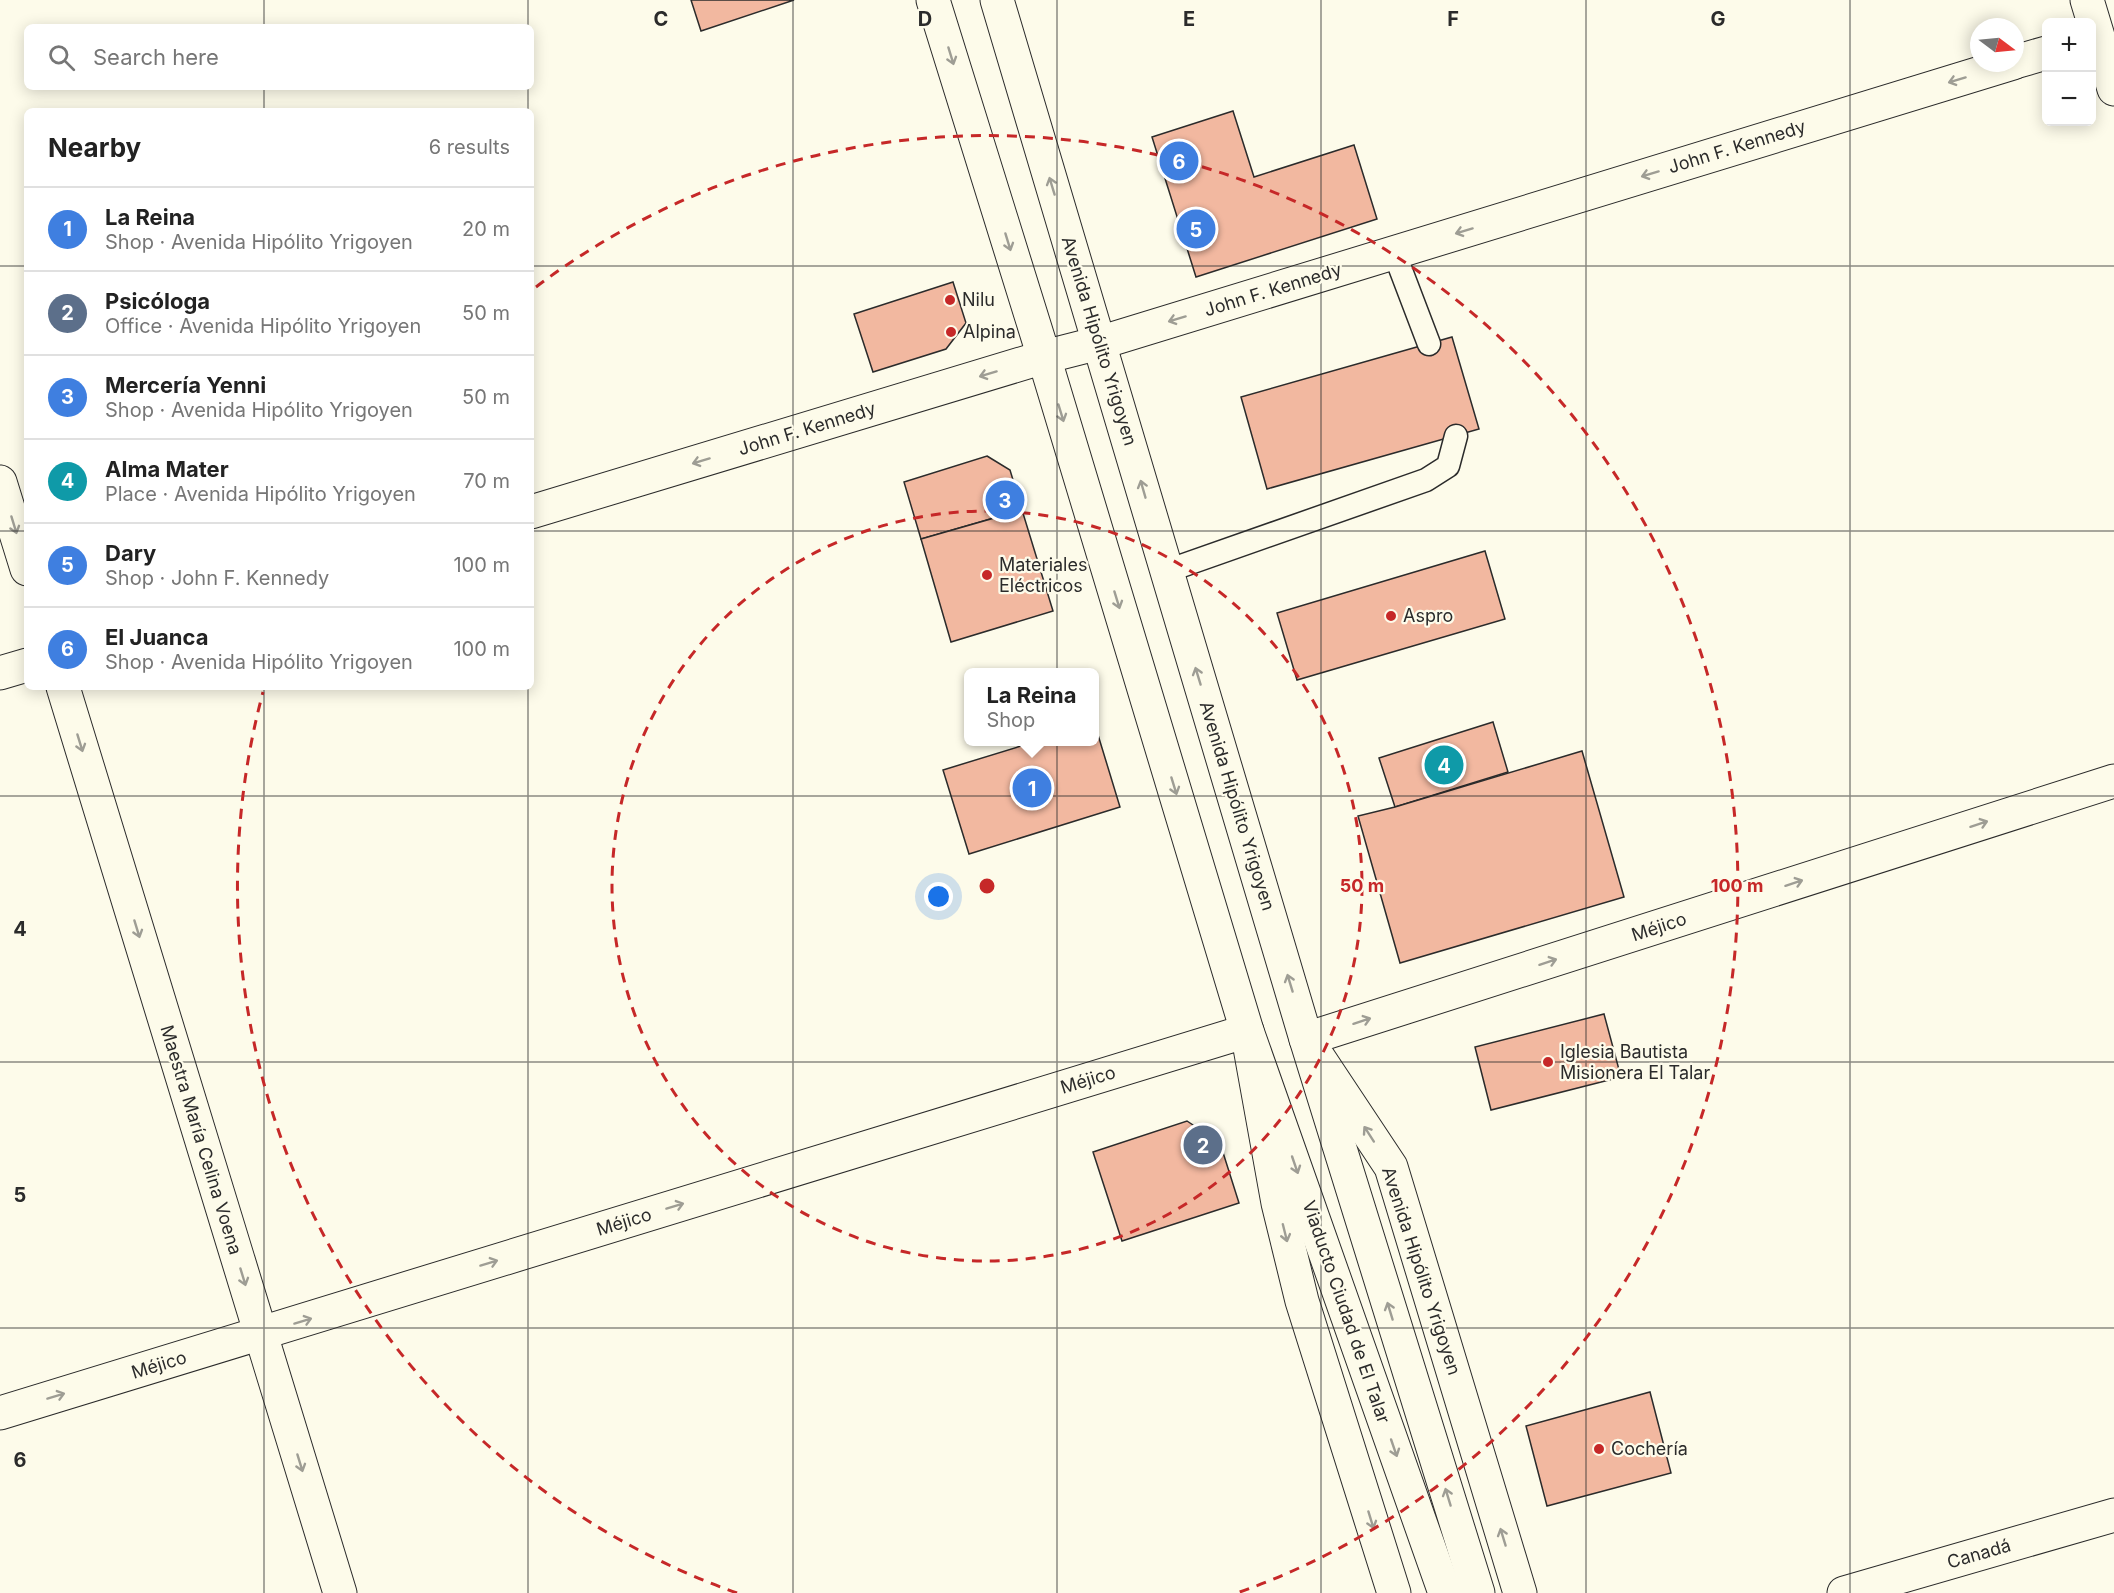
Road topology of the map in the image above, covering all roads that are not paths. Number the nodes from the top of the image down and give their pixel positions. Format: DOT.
graph roads {
  1 [pos="933,0"];
  2 [pos="997,0"];
  3 [pos="2087,0"];
  4 [pos="2101,36"];
  5 [pos="2042,54"];
  6 [pos="2024,60"];
  7 [pos="1984,72"];
  8 [pos="2114,89"];
  9 [pos="1394,252"];
  10 [pos="1099,343"];
  11 [pos="1429,344"];
  12 [pos="1044,357"];
  13 [pos="1456,436"];
  14 [pos="0,482"];
  15 [pos="534,511"];
  16 [pos="24,559"];
  17 [pos="1167,571"];
  18 [pos="24,665"];
  19 [pos="0,673"];
  20 [pos="64,690"];
  21 [pos="2114,781"];
  22 [pos="1247,1031"];
  23 [pos="1306,1039"];
  24 [pos="260,1334"];
  25 [pos="0,1413"];
  26 [pos="2114,1515"];
  27 [pos="340,1593"];
  28 [pos="1394,1593"];
  29 [pos="1445,1593"];
  30 [pos="1478,1593"];
  31 [pos="1520,1593"];
  32 [pos="1845,1593"];
  1 -- 12 [label="street, one-way"];
  10 -- 2 [label="street, Avenida Hipólito Yrigoyen, one-way"];
  3 -- 4 [label="street"];
  4 -- 8 [label="street"];
  5 -- 6 [label="street, John F. Kennedy"];
  7 -- 9 [label="street, John F. Kennedy, one-way"];
  9 -- 10 [label="street, John F. Kennedy, one-way"];
  9 -- 11 [label="lane"];
  10 -- 12 [label="street, John F. Kennedy"];
  17 -- 10 [label="street, Avenida Hipólito Yrigoyen, one-way"];
  12 -- 15 [label="street, John F. Kennedy, one-way"];
  12 -- 22 [label="street, one-way"];
  13 -- 17 [label="lane"];
  14 -- 16 [label="street, one-way"];
  23 -- 17 [label="street, Avenida Hipólito Yrigoyen, one-way"];
  18 -- 19 [label="street"];
  20 -- 24 [label="street, Maestra María Celina Voena, one-way"];
  23 -- 21 [label="street, Méjico, one-way"];
  24 -- 22 [label="street, Méjico, one-way"];
  22 -- 28 [label="street, one-way"];
  22 -- 29 [label="street, Viaducto Ciudad de El Talar, one-way"];
  30 -- 23 [label="street, one-way"];
  31 -- 23 [label="street, Avenida Hipólito Yrigoyen, one-way"];
  25 -- 24 [label="street, Méjico, one-way"];
  24 -- 27 [label="street, Maestra María Celina Voena, one-way"];
  26 -- 32 [label="street, Canadá"];
}
